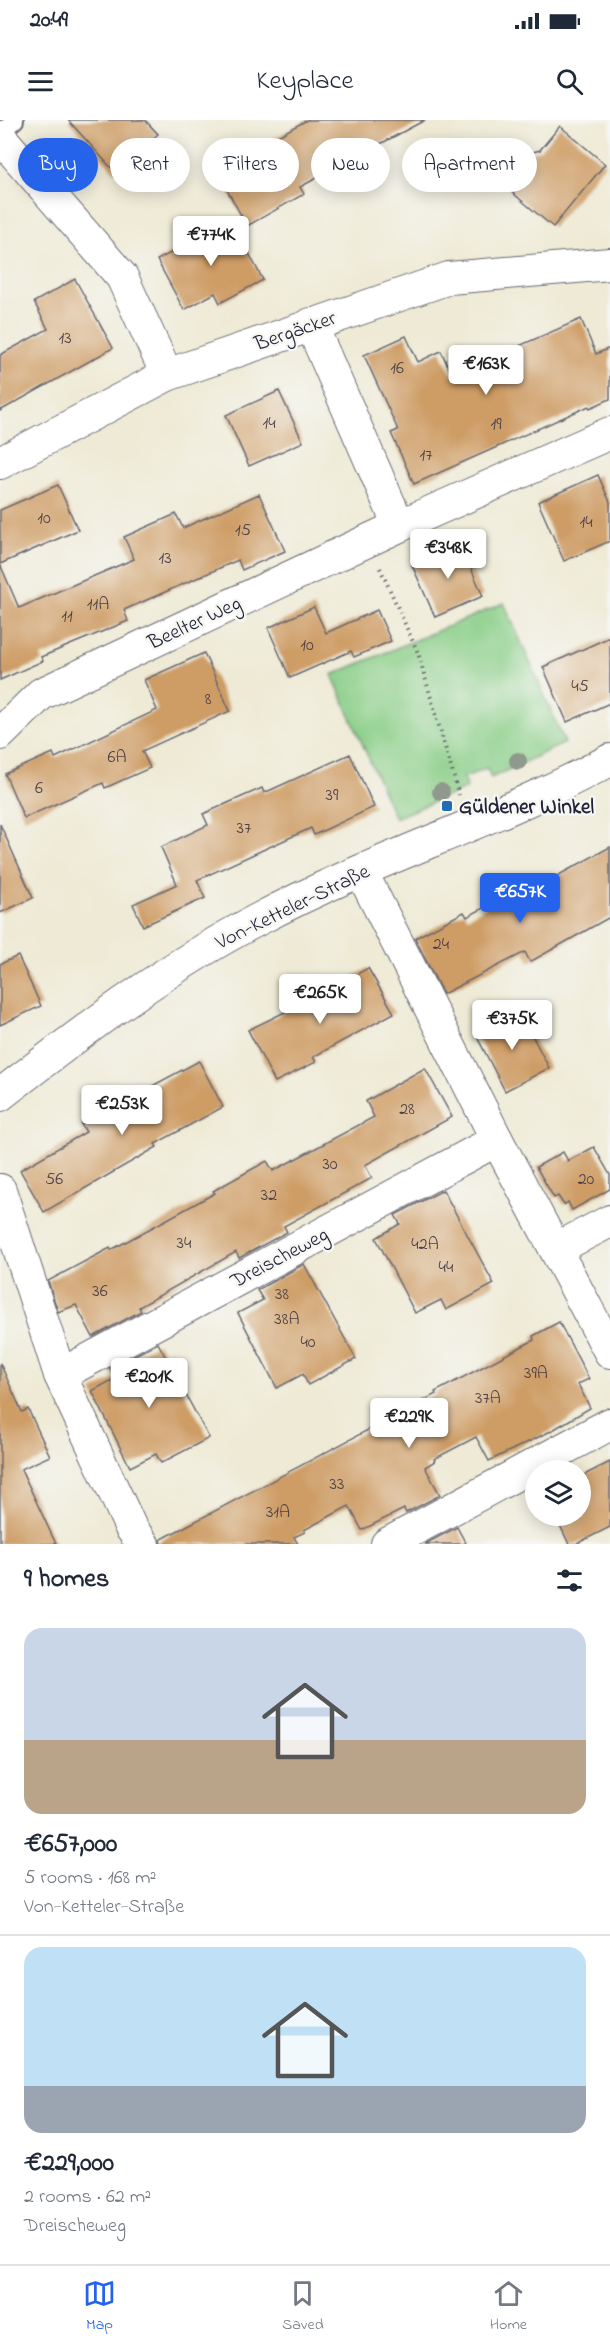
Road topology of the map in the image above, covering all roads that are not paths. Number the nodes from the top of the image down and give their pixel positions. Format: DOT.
graph roads {
  1 [pos="15,120"];
  2 [pos="0,135"];
  3 [pos="610,264"];
  4 [pos="311,324"];
  5 [pos="166,375"];
  6 [pos="610,433"];
  7 [pos="0,463"];
  8 [pos="399,526"];
  9 [pos="0,734"];
  10 [pos="610,760"];
  11 [pos="361,872"];
  12 [pos="0,1095"];
  13 [pos="498,1140"];
  14 [pos="0,1190"];
  15 [pos="610,1221"];
  16 [pos="556,1249"];
  17 [pos="610,1352"];
  18 [pos="60,1375"];
  19 [pos="610,1424"];
  20 [pos="143,1544"];
  21 [pos="387,1544"];
  1 -- 2 [label="lane"];
  2 -- 5 [label="street"];
  3 -- 4 [label="street, Bergäcker"];
  4 -- 5 [label="street, Bergäcker"];
  4 -- 8 [label="street"];
  5 -- 7 [label="street, Bergäcker"];
  6 -- 8 [label="street, Beelter Weg"];
  8 -- 9 [label="street, Beelter Weg"];
  10 -- 11 [label="street, Von-Ketteler-Straße"];
  11 -- 12 [label="street, Von-Ketteler-Straße"];
  11 -- 13 [label="street"];
  13 -- 16 [label="street"];
  13 -- 18 [label="street, Dreischeweg"];
  14 -- 18 [label="street"];
  15 -- 16 [label="street"];
  16 -- 17 [label="street"];
  18 -- 20 [label="street"];
  19 -- 21 [label="street"];
}
